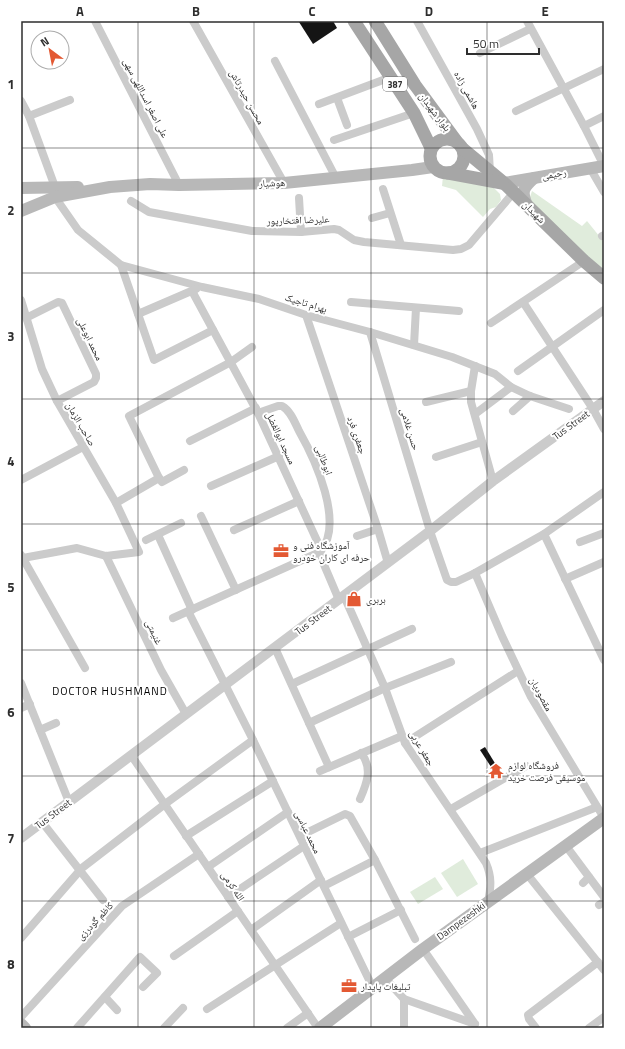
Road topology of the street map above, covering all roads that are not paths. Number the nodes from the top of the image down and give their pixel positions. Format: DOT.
graph roads {
  1 [pos="95,21"];
  2 [pos="193,21"];
  3 [pos="354,21"];
  4 [pos="375,21"];
  5 [pos="416,21"];
  6 [pos="529,25"];
  7 [pos="480,54"];
  8 [pos="275,61"];
  9 [pos="604,69"];
  10 [pos="391,78"];
  11 [pos="564,88"];
  12 [pos="337,98"];
  13 [pos="70,100"];
  14 [pos="21,101"];
  15 [pos="319,104"];
  16 [pos="516,111"];
  17 [pos="414,114"];
  18 [pos="29,116"];
  19 [pos="604,116"];
  20 [pos="347,125"];
  21 [pos="584,126"];
  22 [pos="334,140"];
  23 [pos="460,145"];
  24 [pos="432,148"];
  25 [pos="604,166"];
  26 [pos="433,167"];
  27 [pos="590,168"];
  28 [pos="490,172"];
  29 [pos="448,173"];
  30 [pos="336,178"];
  31 [pos="534,178"];
  32 [pos="284,183"];
  33 [pos="178,185"];
  34 [pos="21,188"];
  35 [pos="509,188"];
  36 [pos="383,189"];
  37 [pos="55,192"];
  38 [pos="604,192"];
  39 [pos="299,198"];
  40 [pos="131,200"];
  41 [pos="527,205"];
  42 [pos="21,211"];
  43 [pos="390,213"];
  44 [pos="372,218"];
  45 [pos="302,232"];
  46 [pos="401,245"];
  47 [pos="584,262"];
  48 [pos="121,265"];
  49 [pos="604,278"];
  50 [pos="202,287"];
  51 [pos="192,291"];
  52 [pos="21,300"];
  53 [pos="351,302"];
  54 [pos="523,302"];
  55 [pos="416,308"];
  56 [pos="604,310"];
  57 [pos="459,311"];
  58 [pos="138,314"];
  59 [pos="306,315"];
  60 [pos="26,318"];
  61 [pos="491,322"];
  62 [pos="213,330"];
  63 [pos="370,332"];
  64 [pos="414,345"];
  65 [pos="252,346"];
  66 [pos="553,347"];
  67 [pos="231,362"];
  68 [pos="475,366"];
  69 [pos="518,371"];
  70 [pos="511,387"];
  71 [pos="471,390"];
  72 [pos="530,396"];
  73 [pos="57,401"];
  74 [pos="604,401"];
  75 [pos="426,402"];
  76 [pos="569,409"];
  77 [pos="593,409"];
  78 [pos="257,410"];
  79 [pos="514,411"];
  80 [pos="475,414"];
  81 [pos="604,420"];
  82 [pos="604,429"];
  83 [pos="190,441"];
  84 [pos="482,442"];
  85 [pos="83,446"];
  86 [pos="279,456"];
  87 [pos="436,457"];
  88 [pos="184,470"];
  89 [pos="159,478"];
  90 [pos="21,480"];
  91 [pos="494,481"];
  92 [pos="211,486"];
  93 [pos="604,492"];
  94 [pos="299,501"];
  95 [pos="116,503"];
  96 [pos="201,516"];
  97 [pos="181,523"];
  98 [pos="378,529"];
  99 [pos="234,530"];
  100 [pos="430,531"];
  101 [pos="604,533"];
  102 [pos="544,534"];
  103 [pos="158,535"];
  104 [pos="357,536"];
  105 [pos="146,540"];
  106 [pos="580,542"];
  107 [pos="320,552"];
  108 [pos="106,556"];
  109 [pos="22,557"];
  110 [pos="604,562"];
  111 [pos="388,563"];
  112 [pos="475,573"];
  113 [pos="565,579"];
  114 [pos="236,590"];
  115 [pos="341,598"];
  116 [pos="190,610"];
  117 [pos="173,618"];
  118 [pos="412,630"];
  119 [pos="275,648"];
  120 [pos="369,650"];
  121 [pos="604,660"];
  122 [pos="451,662"];
  123 [pos="85,668"];
  124 [pos="518,672"];
  125 [pos="21,683"];
  126 [pos="292,684"];
  127 [pos="226,685"];
  128 [pos="385,688"];
  129 [pos="30,704"];
  130 [pos="21,708"];
  131 [pos="186,714"];
  132 [pos="56,723"];
  133 [pos="309,723"];
  134 [pos="40,730"];
  135 [pos="404,739"];
  136 [pos="253,740"];
  137 [pos="361,753"];
  138 [pos="131,755"];
  139 [pos="526,766"];
  140 [pos="329,767"];
  141 [pos="320,771"];
  142 [pos="273,781"];
  143 [pos="360,799"];
  144 [pos="69,802"];
  145 [pos="165,804"];
  146 [pos="598,807"];
  147 [pos="450,809"];
  148 [pos="288,812"];
  149 [pos="604,818"];
  150 [pos="42,822"];
  151 [pos="186,836"];
  152 [pos="300,836"];
  153 [pos="21,838"];
  154 [pos="304,846"];
  155 [pos="566,846"];
  156 [pos="480,853"];
  157 [pos="199,854"];
  158 [pos="375,860"];
  159 [pos="208,867"];
  160 [pos="80,871"];
  161 [pos="527,874"];
  162 [pos="322,883"];
  163 [pos="228,897"];
  164 [pos="604,897"];
  165 [pos="103,900"];
  166 [pos="488,902"];
  167 [pos="401,910"];
  168 [pos="238,911"];
  169 [pos="342,922"];
  170 [pos="251,930"];
  171 [pos="348,936"];
  172 [pos="21,938"];
  173 [pos="416,939"];
  174 [pos="423,949"];
  175 [pos="174,956"];
  176 [pos="598,962"];
  177 [pos="275,966"];
  178 [pos="604,970"];
  179 [pos="385,978"];
  180 [pos="143,987"];
  181 [pos="373,988"];
  182 [pos="105,996"];
  183 [pos="404,999"];
  184 [pos="183,1008"];
  185 [pos="117,1010"];
  186 [pos="207,1010"];
  187 [pos="308,1013"];
  188 [pos="604,1017"];
  189 [pos="21,1018"];
  190 [pos="21,1024"];
  191 [pos="25,1028"];
  192 [pos="76,1028"];
  193 [pos="165,1028"];
  194 [pos="287,1028"];
  195 [pos="319,1028"];
  196 [pos="403,1028"];
  197 [pos="536,1028"];
  198 [pos="589,1028"];
  1 -- 33 [label="street, علی اصغر اسداللهی سهی"];
  2 -- 32 [label="street, محسن حیدرتاش"];
  3 -- 10 [label="main road, بلوار شهیدان / 387"];
  4 -- 23 [label="main road, بلوار شهیدان / 387"];
  5 -- 28 [label="street, هاشمی زاده"];
  6 -- 7 [label="street"];
  6 -- 11 [label="street"];
  8 -- 30 [label="street"];
  9 -- 11 [label="street"];
  10 -- 12 [label="street"];
  10 -- 17 [label="main road, بلوار شهیدان / 387"];
  11 -- 16 [label="street"];
  11 -- 21 [label="street"];
  12 -- 15 [label="street"];
  12 -- 20 [label="street"];
  13 -- 18 [label="street"];
  14 -- 18 [label="street, بهرام تاجیک"];
  17 -- 22 [label="street"];
  17 -- 24 [label="main road, بلوار شهیدان / 387"];
  18 -- 37 [label="street, بهرام تاجیک"];
  19 -- 21 [label="street"];
  21 -- 25 [label="street"];
  23 -- 24 [label="main road"];
  23 -- 28 [label="main road, شهیدان / 387"];
  23 -- 29 [label="main road"];
  24 -- 26 [label="main road"];
  25 -- 27 [label="main road, رحیمی"];
  26 -- 29 [label="main road"];
  26 -- 30 [label="main road, هوشیار"];
  27 -- 31 [label="main road, رحیمی"];
  27 -- 38 [label="street"];
  28 -- 35 [label="main road, شهیدان / 387"];
  29 -- 35 [label="main road"];
  30 -- 32 [label="main road, هوشیار"];
  31 -- 35 [label="main road, رحیمی"];
  31 -- 41 [label="main road"];
  32 -- 33 [label="main road, هوشیار"];
  33 -- 37 [label="main road, هوشیار"];
  34 -- 37 [label="main road, هوشیار"];
  35 -- 41 [label="main road, شهیدان / 387"];
  35 -- 46 [label="street, علیرضا افتخارپور"];
  36 -- 43 [label="street"];
  37 -- 42 [label="main road"];
  37 -- 48 [label="street, بهرام تاجیک"];
  39 -- 45 [label="street"];
  40 -- 45 [label="street, علیرضا افتخارپور"];
  41 -- 47 [label="main road, شهیدان / 387"];
  43 -- 44 [label="street"];
  43 -- 46 [label="street"];
  45 -- 46 [label="street, علیرضا افتخارپور"];
  47 -- 49 [label="main road, شهیدان / 387"];
  47 -- 54 [label="street"];
  48 -- 50 [label="street, بهرام تاجیک"];
  48 -- 58 [label="street"];
  50 -- 51 [label="street"];
  50 -- 59 [label="street, بهرام تاجیک"];
  51 -- 58 [label="street"];
  51 -- 62 [label="street, مسجد ابوالفضل"];
  52 -- 60 [label="street, صاحب الزمان"];
  53 -- 55 [label="street"];
  54 -- 61 [label="street"];
  54 -- 66 [label="street"];
  55 -- 57 [label="street"];
  55 -- 64 [label="street"];
  56 -- 66 [label="street"];
  58 -- 62 [label="street"];
  59 -- 63 [label="street, بهرام تاجیک"];
  59 -- 98 [label="street, جعفری فرد"];
  60 -- 73 [label="street, صاحب الزمان"];
  60 -- 73 [label="street, محمد ابوعلی"];
  62 -- 67 [label="street, مسجد ابوالفضل"];
  63 -- 64 [label="street, بهرام تاجیک"];
  63 -- 100 [label="street, حسن غلامی"];
  64 -- 68 [label="street, بهرام تاجیک"];
  65 -- 67 [label="street"];
  66 -- 69 [label="street"];
  66 -- 77 [label="street"];
  67 -- 78 [label="street, مسجد ابوالفضل"];
  67 -- 89 [label="street"];
  68 -- 70 [label="street, بهرام تاجیک"];
  68 -- 71 [label="street"];
  70 -- 72 [label="street, بهرام تاجیک"];
  70 -- 80 [label="street"];
  71 -- 75 [label="street"];
  71 -- 80 [label="street"];
  72 -- 76 [label="street, بهرام تاجیک"];
  72 -- 79 [label="street"];
  73 -- 85 [label="street, صاحب الزمان"];
  74 -- 77 [label="street, Tus Street"];
  77 -- 81 [label="street"];
  77 -- 82 [label="street"];
  77 -- 91 [label="street, Tus Street"];
  78 -- 83 [label="street"];
  78 -- 86 [label="street, مسجد ابوالفضل"];
  78 -- 107 [label="street, ابوطالبی"];
  80 -- 84 [label="street"];
  84 -- 87 [label="street"];
  84 -- 91 [label="street"];
  85 -- 90 [label="street"];
  85 -- 95 [label="street, صاحب الزمان"];
  86 -- 92 [label="street"];
  86 -- 94 [label="street, مسجد ابوالفضل"];
  88 -- 89 [label="street"];
  89 -- 95 [label="street"];
  91 -- 100 [label="street, Tus Street"];
  93 -- 102 [label="street"];
  94 -- 99 [label="street"];
  94 -- 107 [label="street, مسجد ابوالفضل"];
  95 -- 108 [label="street, صاحب الزمان"];
  96 -- 114 [label="street"];
  97 -- 103 [label="street"];
  98 -- 104 [label="street"];
  98 -- 111 [label="street, جعفری فرد"];
  100 -- 111 [label="street, Tus Street"];
  100 -- 112 [label="street, حسن غلامی"];
  101 -- 106 [label="street"];
  102 -- 112 [label="street"];
  102 -- 113 [label="street"];
  103 -- 105 [label="street"];
  103 -- 116 [label="street, محمد عباسی"];
  107 -- 114 [label="street"];
  107 -- 115 [label="street, مسجد ابوالفضل"];
  108 -- 109 [label="street"];
  108 -- 131 [label="street, غنیمتی"];
  109 -- 123 [label="street"];
  110 -- 113 [label="street"];
  111 -- 115 [label="street, Tus Street"];
  112 -- 124 [label="street, مقصودیان"];
  113 -- 121 [label="street"];
  114 -- 116 [label="street"];
  115 -- 119 [label="street, Tus Street"];
  115 -- 120 [label="street, جعفر عربی"];
  116 -- 117 [label="street"];
  116 -- 127 [label="street, محمد عباسی"];
  118 -- 120 [label="street"];
  119 -- 126 [label="street"];
  119 -- 127 [label="street, Tus Street"];
  120 -- 126 [label="street"];
  120 -- 128 [label="street, جعفر عربی"];
  122 -- 128 [label="street"];
  124 -- 135 [label="street"];
  124 -- 146 [label="street, مقصودیان"];
  125 -- 129 [label="street"];
  126 -- 133 [label="street"];
  127 -- 131 [label="street, Tus Street"];
  127 -- 136 [label="street, محمد عباسی"];
  128 -- 133 [label="street"];
  128 -- 135 [label="street, جعفر عربی"];
  129 -- 130 [label="street"];
  129 -- 134 [label="street"];
  131 -- 138 [label="street, Tus Street"];
  132 -- 134 [label="street"];
  133 -- 140 [label="street"];
  134 -- 144 [label="street"];
  135 -- 137 [label="street"];
  135 -- 147 [label="street, جعفر عربی"];
  136 -- 142 [label="street, محمد عباسی"];
  136 -- 145 [label="street"];
  137 -- 140 [label="street"];
  137 -- 143 [label="street"];
  138 -- 144 [label="street, Tus Street"];
  138 -- 145 [label="street, الله کرمی"];
  139 -- 147 [label="street"];
  140 -- 141 [label="street"];
  142 -- 148 [label="street, محمد عباسی"];
  142 -- 151 [label="street"];
  144 -- 150 [label="street, Tus Street"];
  145 -- 151 [label="street, الله کرمی"];
  145 -- 160 [label="street"];
  146 -- 149 [label="street, مقصودیان"];
  146 -- 156 [label="street"];
  147 -- 156 [label="street, جعفر عربی"];
  148 -- 152 [label="street, محمد عباسی"];
  148 -- 159 [label="street"];
  149 -- 155 [label="main road, Dampezeshki"];
  150 -- 153 [label="street, Tus Street"];
  150 -- 160 [label="street"];
  151 -- 157 [label="street, الله کرمی"];
  152 -- 154 [label="street, محمد عباسی"];
  152 -- 158 [label="street"];
  154 -- 162 [label="street, محمد عباسی"];
  154 -- 163 [label="street"];
  155 -- 161 [label="main road, Dampezeshki"];
  155 -- 164 [label="street"];
  156 -- 166 [label="street, جعفر عربی"];
  157 -- 159 [label="street, الله کرمی"];
  157 -- 189 [label="street, کاظم گودرزی"];
  158 -- 162 [label="street"];
  158 -- 167 [label="street"];
  159 -- 163 [label="street, الله کرمی"];
  160 -- 165 [label="street"];
  160 -- 172 [label="street"];
  161 -- 166 [label="main road, Dampezeshki"];
  161 -- 176 [label="street"];
  162 -- 169 [label="street, محمد عباسی"];
  162 -- 170 [label="street"];
  163 -- 168 [label="street, الله کرمی"];
  166 -- 174 [label="main road, Dampezeshki"];
  167 -- 171 [label="street"];
  167 -- 173 [label="street"];
  168 -- 170 [label="street, الله کرمی"];
  168 -- 175 [label="street"];
  169 -- 171 [label="street, محمد عباسی"];
  169 -- 177 [label="street"];
  170 -- 177 [label="street, الله کرمی"];
  171 -- 181 [label="street, محمد عباسی"];
  174 -- 179 [label="main road, Dampezeshki"];
  174 -- 183 [label="street"];
  176 -- 178 [label="street"];
  176 -- 197 [label="street"];
  177 -- 186 [label="street"];
  177 -- 187 [label="street, الله کرمی"];
  179 -- 181 [label="main road, Dampezeshki"];
  179 -- 183 [label="street"];
  180 -- 182 [label="street"];
  181 -- 195 [label="main road, Dampezeshki"];
  182 -- 185 [label="street"];
  182 -- 192 [label="street"];
  183 -- 196 [label="street"];
  184 -- 193 [label="street"];
  187 -- 194 [label="street"];
  187 -- 195 [label="street, الله کرمی"];
  188 -- 198 [label="street"];
  190 -- 191 [label="main road"];
}
